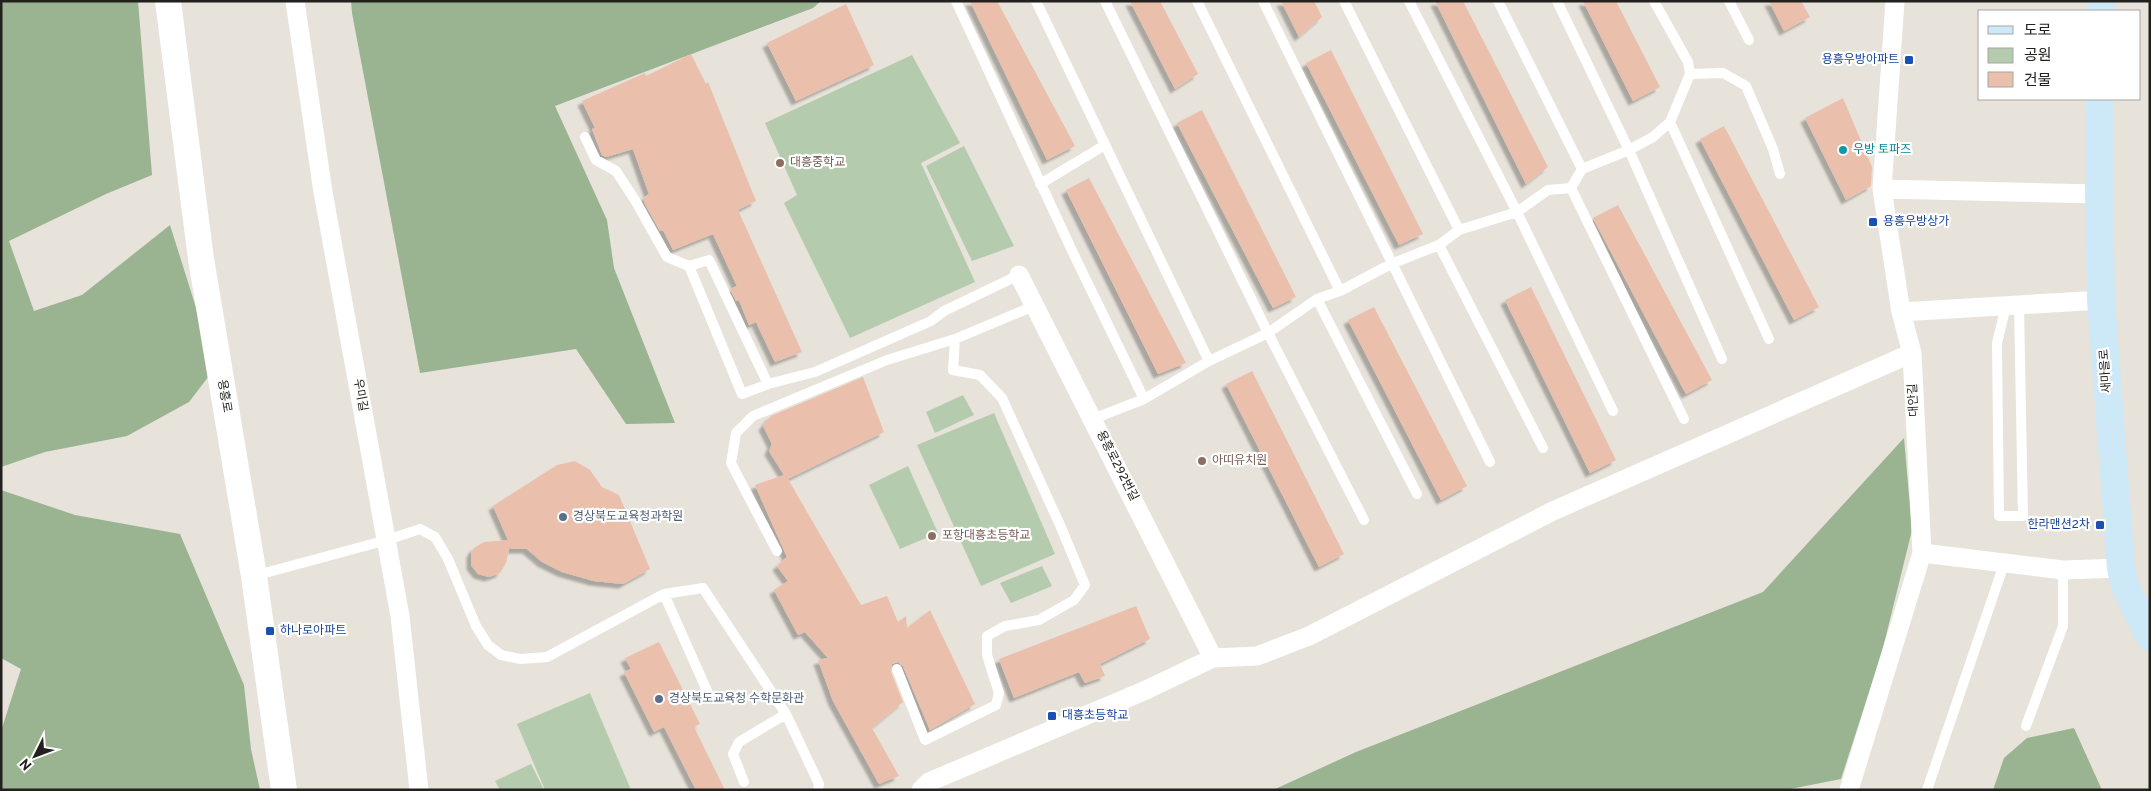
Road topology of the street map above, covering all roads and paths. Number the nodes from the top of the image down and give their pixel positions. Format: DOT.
graph roads {
  1 [pos="168,1"];
  2 [pos="294,1"];
  3 [pos="956,1"];
  4 [pos="1036,1"];
  5 [pos="1104,1"];
  6 [pos="1197,1"];
  7 [pos="1263,1"];
  8 [pos="1344,1"];
  9 [pos="1409,1"];
  10 [pos="1498,1"];
  11 [pos="1557,1"];
  12 [pos="1654,1"];
  13 [pos="1729,1"];
  14 [pos="1895,1"];
  15 [pos="1749,40"];
  16 [pos="1690,74"];
  17 [pos="2100,100"];
  18 [pos="1670,122"];
  19 [pos="585,138"];
  20 [pos="1105,145"];
  21 [pos="1630,150"];
  22 [pos="1582,169"];
  23 [pos="1780,174"];
  24 [pos="1040,184"];
  25 [pos="1571,188"];
  26 [pos="1882,189"];
  27 [pos="2099,194"];
  28 [pos="1517,212"];
  29 [pos="1459,230"];
  30 [pos="1438,245"];
  31 [pos="1391,264"];
  32 [pos="689,266"];
  33 [pos="1019,275"];
  34 [pos="1340,291"];
  35 [pos="1317,299"];
  36 [pos="2101,300"];
  37 [pos="2013,305"];
  38 [pos="1034,306"];
  39 [pos="1901,312"];
  40 [pos="1268,333"];
  41 [pos="955,339"];
  42 [pos="1769,339"];
  43 [pos="1912,353"];
  44 [pos="1722,358"];
  45 [pos="1209,362"];
  46 [pos="768,384"];
  47 [pos="1144,398"];
  48 [pos="1613,411"];
  49 [pos="1093,419"];
  50 [pos="1684,419"];
  51 [pos="1544,448"];
  52 [pos="1490,462"];
  53 [pos="1417,494"];
  54 [pos="1364,520"];
  55 [pos="387,540"];
  56 [pos="777,551"];
  57 [pos="1922,553"];
  58 [pos="2004,564"];
  59 [pos="2121,568"];
  60 [pos="2062,570"];
  61 [pos="254,576"];
  62 [pos="664,594"];
  63 [pos="2150,637"];
  64 [pos="1213,658"];
  65 [pos="898,669"];
  66 [pos="708,693"];
  67 [pos="786,714"];
  68 [pos="2026,726"];
  69 [pos="744,782"];
  70 [pos="284,790"];
  71 [pos="419,790"];
  72 [pos="818,790"];
  73 [pos="921,790"];
  74 [pos="1849,790"];
  75 [pos="1927,790"];
  1 -- 61 [label="main road, 용흥로"];
  2 -- 55 [label="street, 우미길"];
  3 -- 24 [label="lane"];
  4 -- 20 [label="lane"];
  5 -- 40 [label="lane"];
  6 -- 34 [label="lane"];
  7 -- 31 [label="lane"];
  8 -- 29 [label="lane"];
  9 -- 28 [label="lane"];
  10 -- 22 [label="lane"];
  11 -- 21 [label="lane"];
  12 -- 16 [label="lane"];
  13 -- 15 [label="lane"];
  14 -- 26 [label="street, 대안길"];
  16 -- 18 [label="lane"];
  16 -- 23 [label="lane"];
  17 -- 27 [label="main road, 새마을로"];
  18 -- 21 [label="lane"];
  18 -- 42 [label="lane"];
  19 -- 32 [label="lane"];
  20 -- 24 [label="lane"];
  20 -- 45 [label="lane"];
  21 -- 22 [label="lane"];
  21 -- 44 [label="lane"];
  22 -- 25 [label="lane"];
  24 -- 47 [label="lane"];
  25 -- 28 [label="lane"];
  25 -- 50 [label="lane"];
  26 -- 27 [label="street"];
  26 -- 39 [label="street, 대안길"];
  27 -- 36 [label="main road, 새마을로"];
  28 -- 29 [label="lane"];
  28 -- 48 [label="lane"];
  29 -- 30 [label="lane"];
  30 -- 31 [label="lane"];
  30 -- 51 [label="lane"];
  31 -- 34 [label="lane"];
  31 -- 52 [label="lane"];
  32 -- 46 [label="lane"];
  32 -- 46 [label="lane"];
  33 -- 38 [label="street, 용흥로292번길"];
  33 -- 46 [label="lane"];
  34 -- 35 [label="lane"];
  35 -- 40 [label="lane"];
  35 -- 53 [label="lane"];
  36 -- 37 [label="street"];
  36 -- 59 [label="main road, 새마을로"];
  37 -- 37 [label="lane"];
  37 -- 39 [label="street"];
  38 -- 41 [label="lane"];
  38 -- 49 [label="street, 용흥로292번길"];
  39 -- 43 [label="street, 대안길"];
  40 -- 45 [label="lane"];
  40 -- 54 [label="lane"];
  41 -- 56 [label="lane"];
  41 -- 65 [label="lane"];
  43 -- 57 [label="street, 대안길"];
  43 -- 64 [label="street"];
  45 -- 47 [label="lane"];
  47 -- 49 [label="lane"];
  49 -- 64 [label="street, 용흥로292번길"];
  55 -- 61 [label="lane"];
  55 -- 62 [label="lane"];
  55 -- 71 [label="street, 우미길"];
  57 -- 58 [label="street"];
  57 -- 74 [label="street, 대안길"];
  58 -- 60 [label="street"];
  58 -- 75 [label="lane"];
  59 -- 60 [label="street"];
  59 -- 63 [label="main road, 새마을로"];
  60 -- 68 [label="lane"];
  61 -- 70 [label="main road, 용흥로"];
  62 -- 66 [label="lane"];
  62 -- 67 [label="lane"];
  64 -- 73 [label="street"];
  67 -- 69 [label="lane"];
  67 -- 72 [label="lane"];
}
